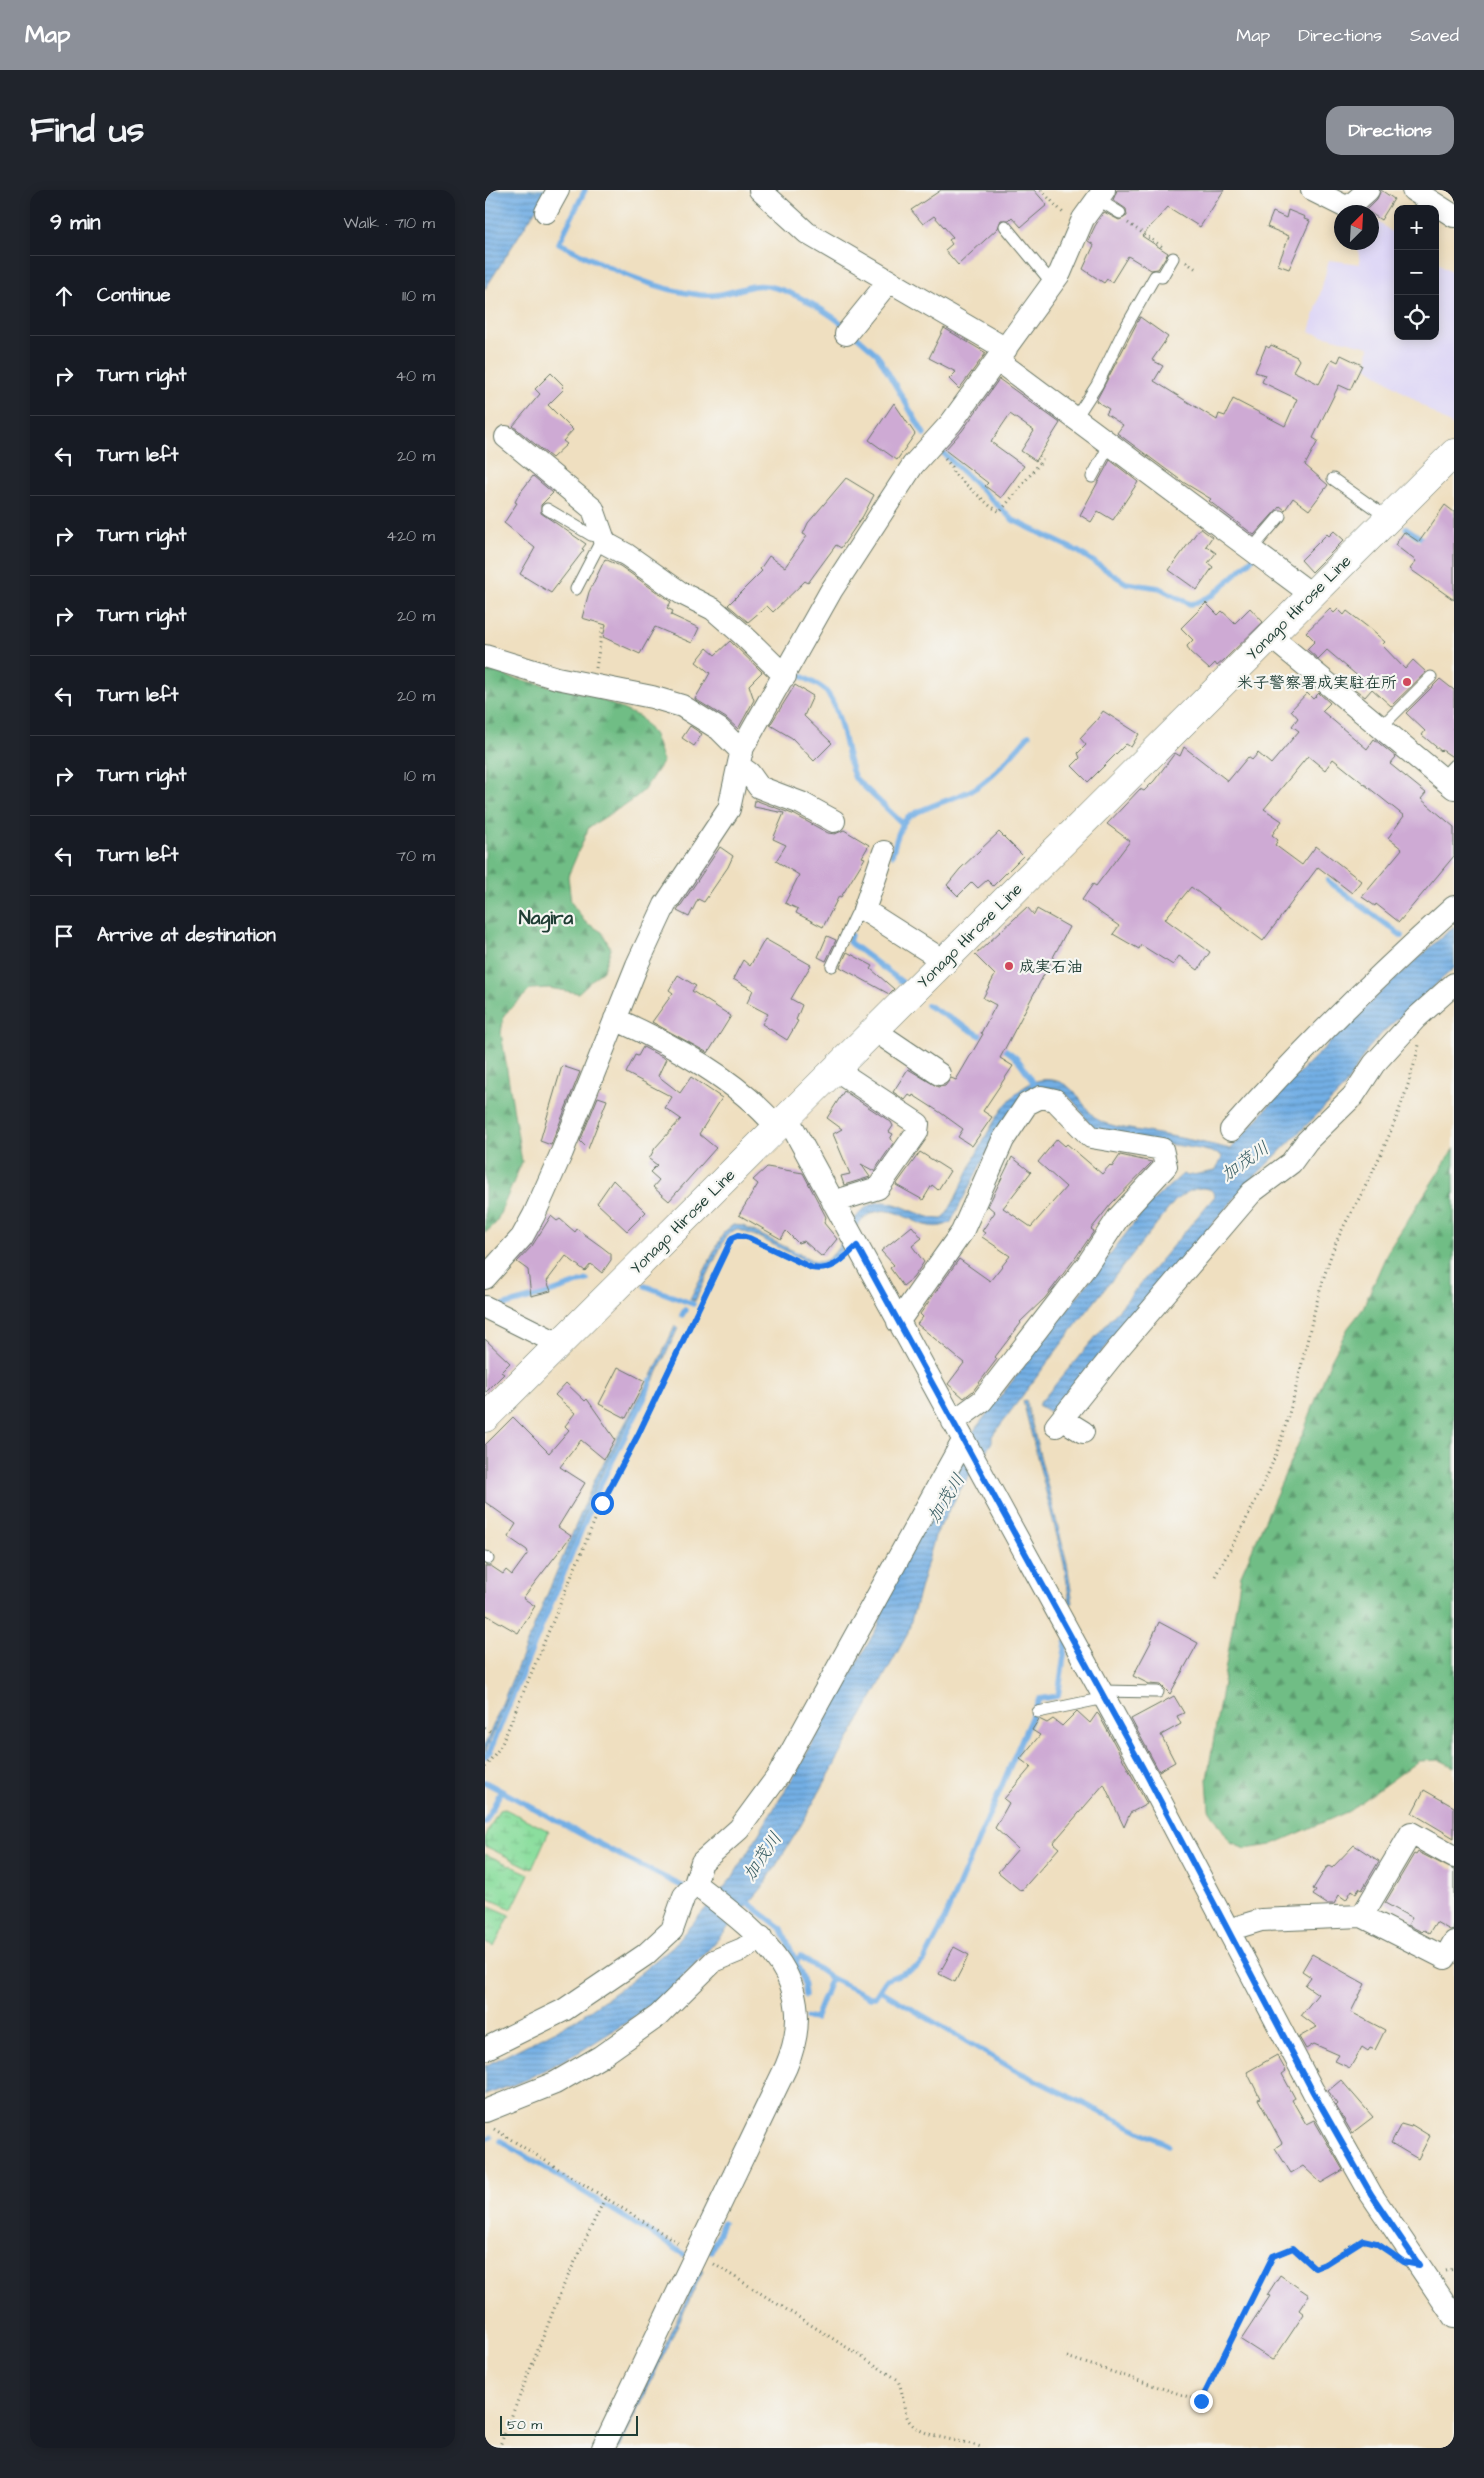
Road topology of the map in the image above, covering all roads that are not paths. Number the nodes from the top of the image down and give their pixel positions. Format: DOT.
graph roads {
  1 [pos="558,190"];
  2 [pos="760,190"];
  3 [pos="1312,190"];
  4 [pos="1367,190"];
  5 [pos="1413,190"];
  6 [pos="1101,195"];
  7 [pos="546,212"];
  8 [pos="1119,213"];
  9 [pos="1454,216"];
  10 [pos="1005,226"];
  11 [pos="1175,256"];
  12 [pos="889,281"];
  13 [pos="1052,283"];
  14 [pos="846,334"];
  15 [pos="1002,354"];
  16 [pos="1075,419"];
  17 [pos="506,437"];
  18 [pos="1109,444"];
  19 [pos="1454,453"];
  20 [pos="1092,476"];
  21 [pos="1333,479"];
  22 [pos="547,509"];
  23 [pos="1280,516"];
  24 [pos="1389,518"];
  25 [pos="603,537"];
  26 [pos="1251,550"];
  27 [pos="576,589"];
  28 [pos="1311,594"];
  29 [pos="1269,635"];
  30 [pos="485,656"];
  31 [pos="785,676"];
  32 [pos="1431,677"];
  33 [pos="1381,727"];
  34 [pos="740,759"];
  35 [pos="1450,777"];
  36 [pos="834,821"];
  37 [pos="884,852"];
  38 [pos="1454,907"];
  39 [pos="863,910"];
  40 [pos="944,960"];
  41 [pos="832,966"];
  42 [pos="1454,984"];
  43 [pos="615,1019"];
  44 [pos="874,1030"];
  45 [pos="835,1069"];
  46 [pos="939,1074"];
  47 [pos="782,1122"];
  48 [pos="1231,1130"];
  49 [pos="833,1202"];
  50 [pos="485,1278"];
  51 [pos="485,1307"];
  52 [pos="898,1322"];
  53 [pos="559,1344"];
  54 [pos="485,1418"];
  55 [pos="958,1431"];
  56 [pos="1083,1432"];
  57 [pos="1157,1692"];
  58 [pos="1103,1694"];
  59 [pos="1038,1712"];
  60 [pos="1454,1857"];
  61 [pos="695,1884"];
  62 [pos="1362,1916"];
  63 [pos="1229,1930"];
  64 [pos="761,1937"];
  65 [pos="1454,1942"];
  66 [pos="485,2049"];
  67 [pos="488,2119"];
  68 [pos="1454,2317"];
  69 [pos="603,2448"];
  1 -- 7 [label="street"];
  2 -- 12 [label="street"];
  3 -- 4 [label="street"];
  5 -- 9 [label="street"];
  6 -- 8 [label="lane"];
  6 -- 13 [label="street"];
  10 -- 13 [label="lane"];
  11 -- 16 [label="lane"];
  12 -- 14 [label="street"];
  12 -- 15 [label="street"];
  13 -- 15 [label="street"];
  15 -- 16 [label="street"];
  15 -- 31 [label="street"];
  16 -- 18 [label="street"];
  17 -- 25 [label="street"];
  18 -- 20 [label="lane"];
  18 -- 26 [label="street"];
  19 -- 24 [label="main road, Yonago Hirose Line"];
  21 -- 24 [label="lane"];
  22 -- 25 [label="lane"];
  23 -- 26 [label="lane"];
  24 -- 28 [label="main road, Yonago Hirose Line"];
  25 -- 27 [label="lane"];
  25 -- 31 [label="street"];
  26 -- 28 [label="street"];
  28 -- 29 [label="main road, Yonago Hirose Line"];
  29 -- 33 [label="street"];
  29 -- 40 [label="main road, Yonago Hirose Line"];
  30 -- 34 [label="street"];
  31 -- 34 [label="street"];
  32 -- 33 [label="lane"];
  33 -- 35 [label="street"];
  34 -- 36 [label="street"];
  34 -- 43 [label="street"];
  37 -- 39 [label="street"];
  38 -- 48 [label="street"];
  39 -- 40 [label="street"];
  39 -- 41 [label="lane"];
  40 -- 44 [label="main road, Yonago Hirose Line"];
  42 -- 56 [label="street"];
  43 -- 47 [label="street"];
  43 -- 50 [label="street"];
  44 -- 45 [label="main road, Yonago Hirose Line"];
  44 -- 46 [label="street"];
  45 -- 47 [label="main road, Yonago Hirose Line"];
  45 -- 49 [label="street"];
  47 -- 49 [label="street"];
  47 -- 53 [label="main road, Yonago Hirose Line"];
  49 -- 52 [label="street"];
  51 -- 53 [label="street"];
  52 -- 55 [label="street"];
  52 -- 55 [label="street"];
  53 -- 54 [label="main road, Yonago Hirose Line"];
  55 -- 58 [label="street"];
  55 -- 61 [label="street"];
  57 -- 58 [label="lane"];
  58 -- 59 [label="lane"];
  58 -- 63 [label="street"];
  60 -- 62 [label="street"];
  61 -- 64 [label="street"];
  61 -- 66 [label="street"];
  62 -- 63 [label="street"];
  62 -- 65 [label="street"];
  63 -- 68 [label="street"];
  64 -- 67 [label="street"];
  64 -- 69 [label="street"];
}
